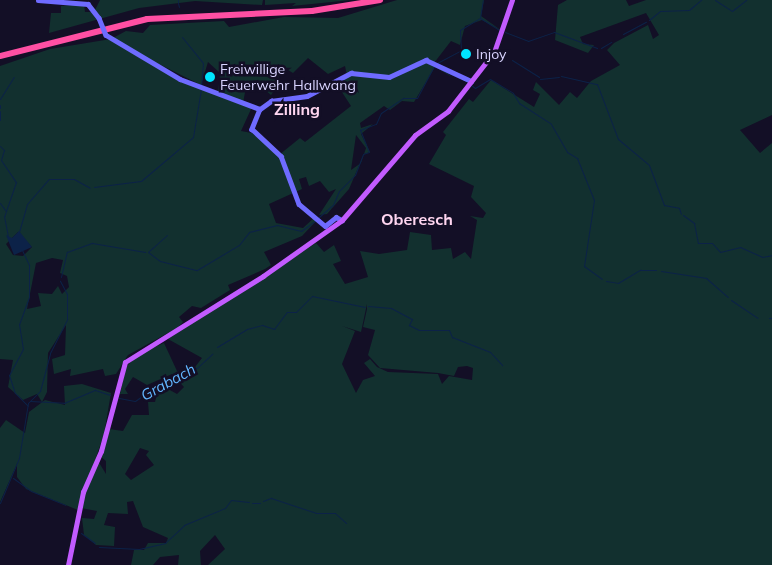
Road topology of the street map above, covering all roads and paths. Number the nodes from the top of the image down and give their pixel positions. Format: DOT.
graph roads {
  1 [pos="38,0"];
  2 [pos="363,0"];
  3 [pos="380,0"];
  4 [pos="512,0"];
  5 [pos="265,11"];
  6 [pos="0,52"];
  7 [pos="0,56"];
  8 [pos="471,82"];
  9 [pos="260,109"];
  10 [pos="342,220"];
  11 [pos="68,565"];
  1 -- 9 [label="street, bridge"];
  2 -- 5 [label="highway"];
  3 -- 5 [label="highway"];
  4 -- 8 [label="main road"];
  5 -- 6 [label="highway"];
  5 -- 7 [label="highway"];
  8 -- 9 [label="street"];
  8 -- 10 [label="main road"];
  9 -- 10 [label="street"];
  10 -- 11 [label="main road"];
}
